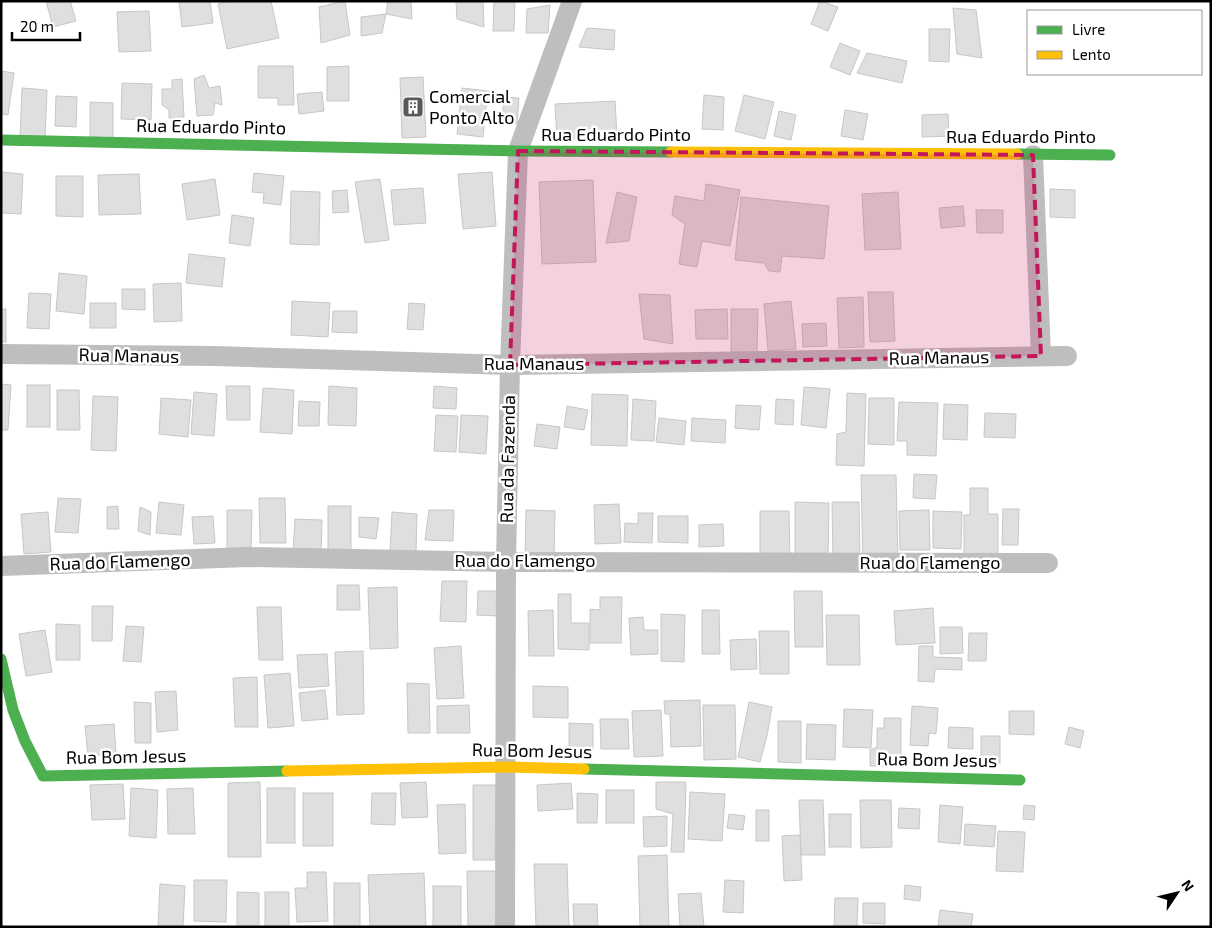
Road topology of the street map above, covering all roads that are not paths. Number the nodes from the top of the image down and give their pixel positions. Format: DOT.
graph roads {
  1 [pos="572,1"];
  2 [pos="1,140"];
  3 [pos="518,152"];
  4 [pos="1033,154"];
  5 [pos="1110,155"];
  6 [pos="1,354"];
  7 [pos="1041,356"];
  8 [pos="1067,356"];
  9 [pos="510,366"];
  10 [pos="506,562"];
  11 [pos="1048,563"];
  12 [pos="1,566"];
  13 [pos="1,659"];
  14 [pos="504,767"];
  15 [pos="1020,780"];
  16 [pos="505,927"];
  1 -- 3 [label="street, Rua da Fazenda"];
  2 -- 3 [label="street, Rua Eduardo Pinto"];
  3 -- 4 [label="street, Rua Eduardo Pinto"];
  3 -- 9 [label="street, Rua da Fazenda"];
  4 -- 5 [label="street, Rua Eduardo Pinto"];
  4 -- 7 [label="street"];
  6 -- 9 [label="street, Rua Manaus"];
  7 -- 8 [label="street, Rua Manaus"];
  7 -- 9 [label="street, Rua Manaus"];
  9 -- 10 [label="street, Rua da Fazenda"];
  10 -- 11 [label="street, Rua do Flamengo"];
  10 -- 12 [label="street, Rua do Flamengo"];
  10 -- 14 [label="street, Rua da Fazenda"];
  13 -- 14 [label="street, Rua Bom Jesus"];
  14 -- 15 [label="street, Rua Bom Jesus"];
  14 -- 16 [label="street, Rua da Fazenda"];
}
